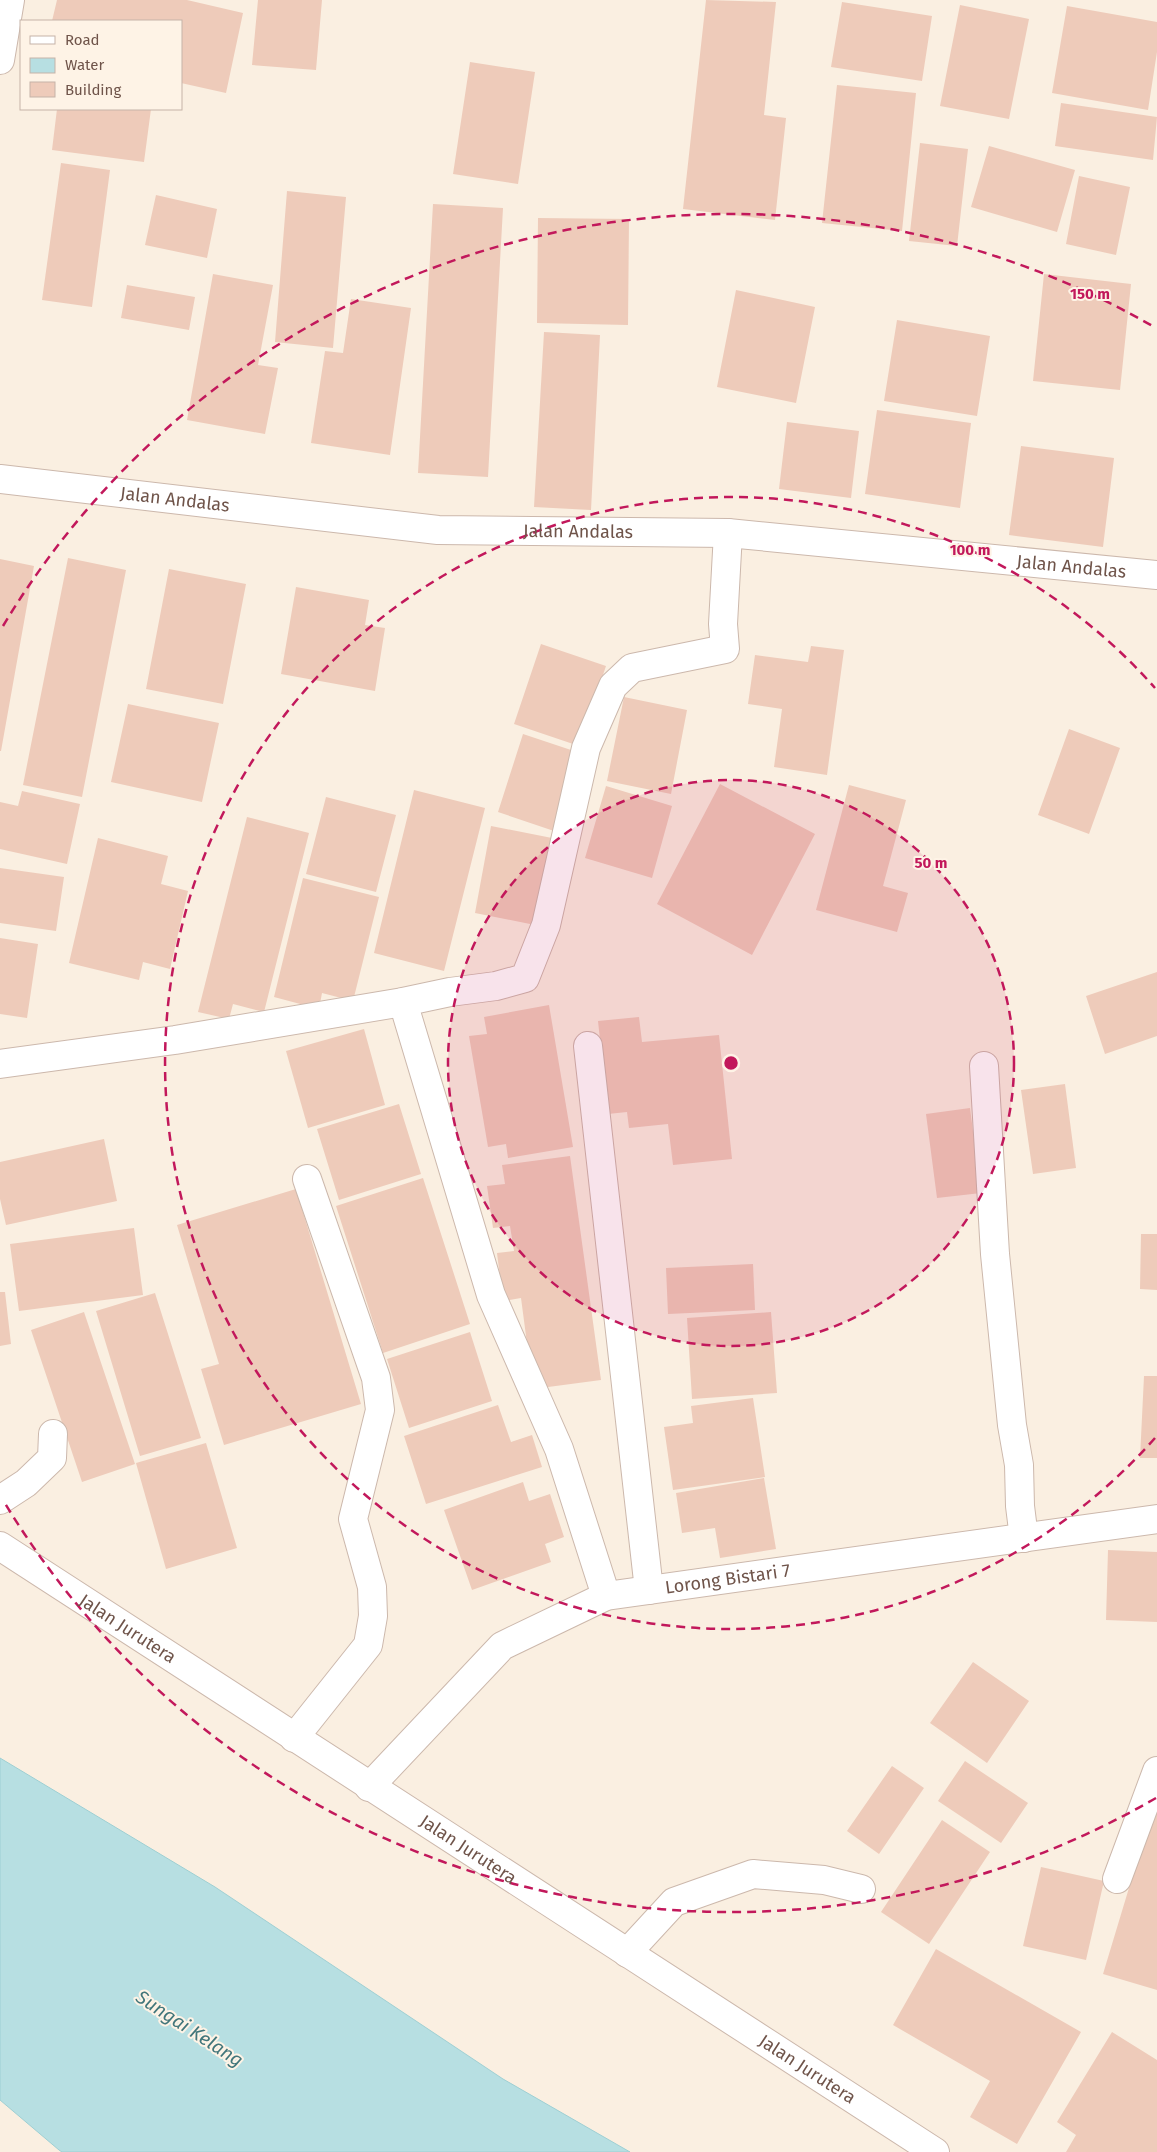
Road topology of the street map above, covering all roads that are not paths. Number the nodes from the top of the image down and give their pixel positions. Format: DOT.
graph roads {
  1 [pos="10,0"];
  2 [pos="0,60"];
  3 [pos="0,479"];
  4 [pos="728,534"];
  5 [pos="1157,575"];
  6 [pos="403,1002"];
  7 [pos="588,1046"];
  8 [pos="0,1064"];
  9 [pos="984,1066"];
  10 [pos="307,1179"];
  11 [pos="54,1434"];
  12 [pos="0,1500"];
  13 [pos="1157,1519"];
  14 [pos="1024,1538"];
  15 [pos="0,1546"];
  16 [pos="649,1590"];
  17 [pos="606,1596"];
  18 [pos="294,1738"];
  19 [pos="1157,1771"];
  20 [pos="369,1787"];
  21 [pos="1117,1880"];
  22 [pos="861,1889"];
  23 [pos="627,1953"];
  24 [pos="935,2152"];
  1 -- 2 [label="street"];
  3 -- 4 [label="street, Jalan Andalas"];
  4 -- 5 [label="street, Jalan Andalas"];
  4 -- 6 [label="street"];
  6 -- 8 [label="street"];
  6 -- 17 [label="street"];
  7 -- 16 [label="street"];
  9 -- 14 [label="street"];
  10 -- 18 [label="street"];
  11 -- 12 [label="street"];
  13 -- 14 [label="street, Lorong Bistari 7"];
  14 -- 16 [label="street, Lorong Bistari 7"];
  15 -- 18 [label="street, Jalan Jurutera"];
  16 -- 17 [label="street, Lorong Bistari 7"];
  17 -- 20 [label="street, Lorong Bistari 7"];
  18 -- 20 [label="street, Jalan Jurutera"];
  19 -- 21 [label="street"];
  20 -- 23 [label="street, Jalan Jurutera"];
  22 -- 23 [label="street"];
  23 -- 24 [label="street, Jalan Jurutera"];
}
